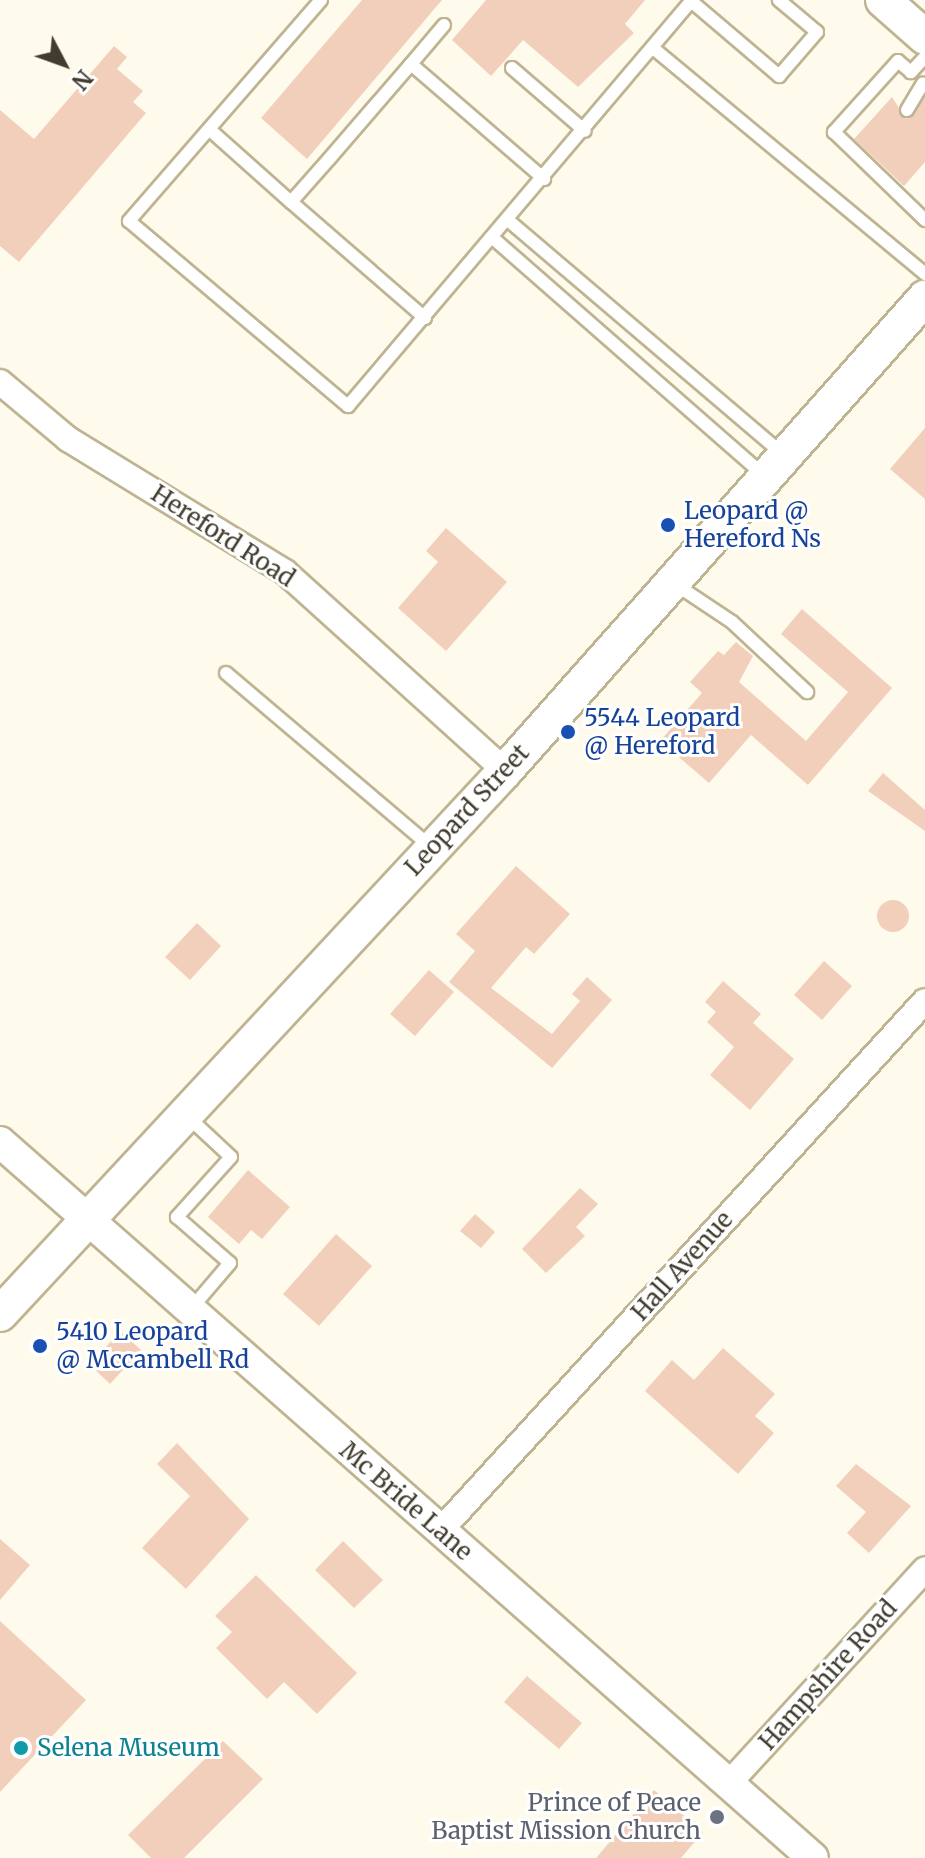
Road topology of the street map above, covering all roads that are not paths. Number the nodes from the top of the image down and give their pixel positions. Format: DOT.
graph roads {
  1 [pos="321,0"];
  2 [pos="779,0"];
  3 [pos="883,0"];
  4 [pos="692,1"];
  5 [pos="444,25"];
  6 [pos="925,37"];
  7 [pos="653,48"];
  8 [pos="925,57"];
  9 [pos="411,64"];
  10 [pos="512,68"];
  11 [pos="911,72"];
  12 [pos="924,83"];
  13 [pos="909,103"];
  14 [pos="209,129"];
  15 [pos="585,131"];
  16 [pos="544,179"];
  17 [pos="291,202"];
  18 [pos="922,210"];
  19 [pos="509,221"];
  20 [pos="494,239"];
  21 [pos="925,274"];
  22 [pos="925,298"];
  23 [pos="425,318"];
  24 [pos="649,341"];
  25 [pos="632,360"];
  26 [pos="0,382"];
  27 [pos="776,467"];
  28 [pos="672,582"];
  29 [pos="226,673"];
  30 [pos="807,692"];
  31 [pos="505,771"];
  32 [pos="432,848"];
  33 [pos="925,1001"];
  34 [pos="184,1114"];
  35 [pos="0,1142"];
  36 [pos="87,1219"];
  37 [pos="190,1310"];
  38 [pos="0,1314"];
  39 [pos="440,1531"];
  40 [pos="925,1569"];
  41 [pos="731,1781"];
  42 [pos="813,1858"];
  1 -- 14 [label="lane"];
  2 -- 4 [label="lane"];
  3 -- 6 [label="main road"];
  4 -- 7 [label="lane"];
  5 -- 9 [label="lane"];
  7 -- 15 [label="lane"];
  7 -- 21 [label="lane"];
  8 -- 11 [label="lane"];
  9 -- 16 [label="lane"];
  9 -- 17 [label="lane"];
  10 -- 15 [label="lane"];
  11 -- 12 [label="lane"];
  11 -- 18 [label="lane"];
  12 -- 13 [label="lane"];
  14 -- 17 [label="lane"];
  14 -- 23 [label="lane"];
  15 -- 16 [label="lane"];
  16 -- 19 [label="lane"];
  17 -- 23 [label="lane"];
  19 -- 20 [label="lane"];
  19 -- 24 [label="lane"];
  20 -- 23 [label="lane"];
  20 -- 25 [label="lane"];
  22 -- 27 [label="main road, Leopard Street"];
  24 -- 25 [label="lane"];
  24 -- 27 [label="lane"];
  25 -- 27 [label="lane"];
  26 -- 31 [label="street, Hereford Road"];
  27 -- 28 [label="main road, Leopard Street"];
  28 -- 30 [label="lane"];
  28 -- 31 [label="main road, Leopard Street"];
  29 -- 32 [label="lane"];
  31 -- 32 [label="main road, Leopard Street"];
  32 -- 34 [label="main road, Leopard Street"];
  33 -- 39 [label="street, Hall Avenue"];
  34 -- 36 [label="main road, Leopard Street"];
  34 -- 37 [label="lane"];
  35 -- 36 [label="street, Mc Bride Lane"];
  36 -- 37 [label="street, Mc Bride Lane"];
  36 -- 38 [label="main road, Leopard Street"];
  37 -- 39 [label="street, Mc Bride Lane"];
  39 -- 41 [label="street, Mc Bride Lane"];
  40 -- 41 [label="street, Hampshire Road"];
  41 -- 42 [label="street, Mc Bride Lane"];
}
